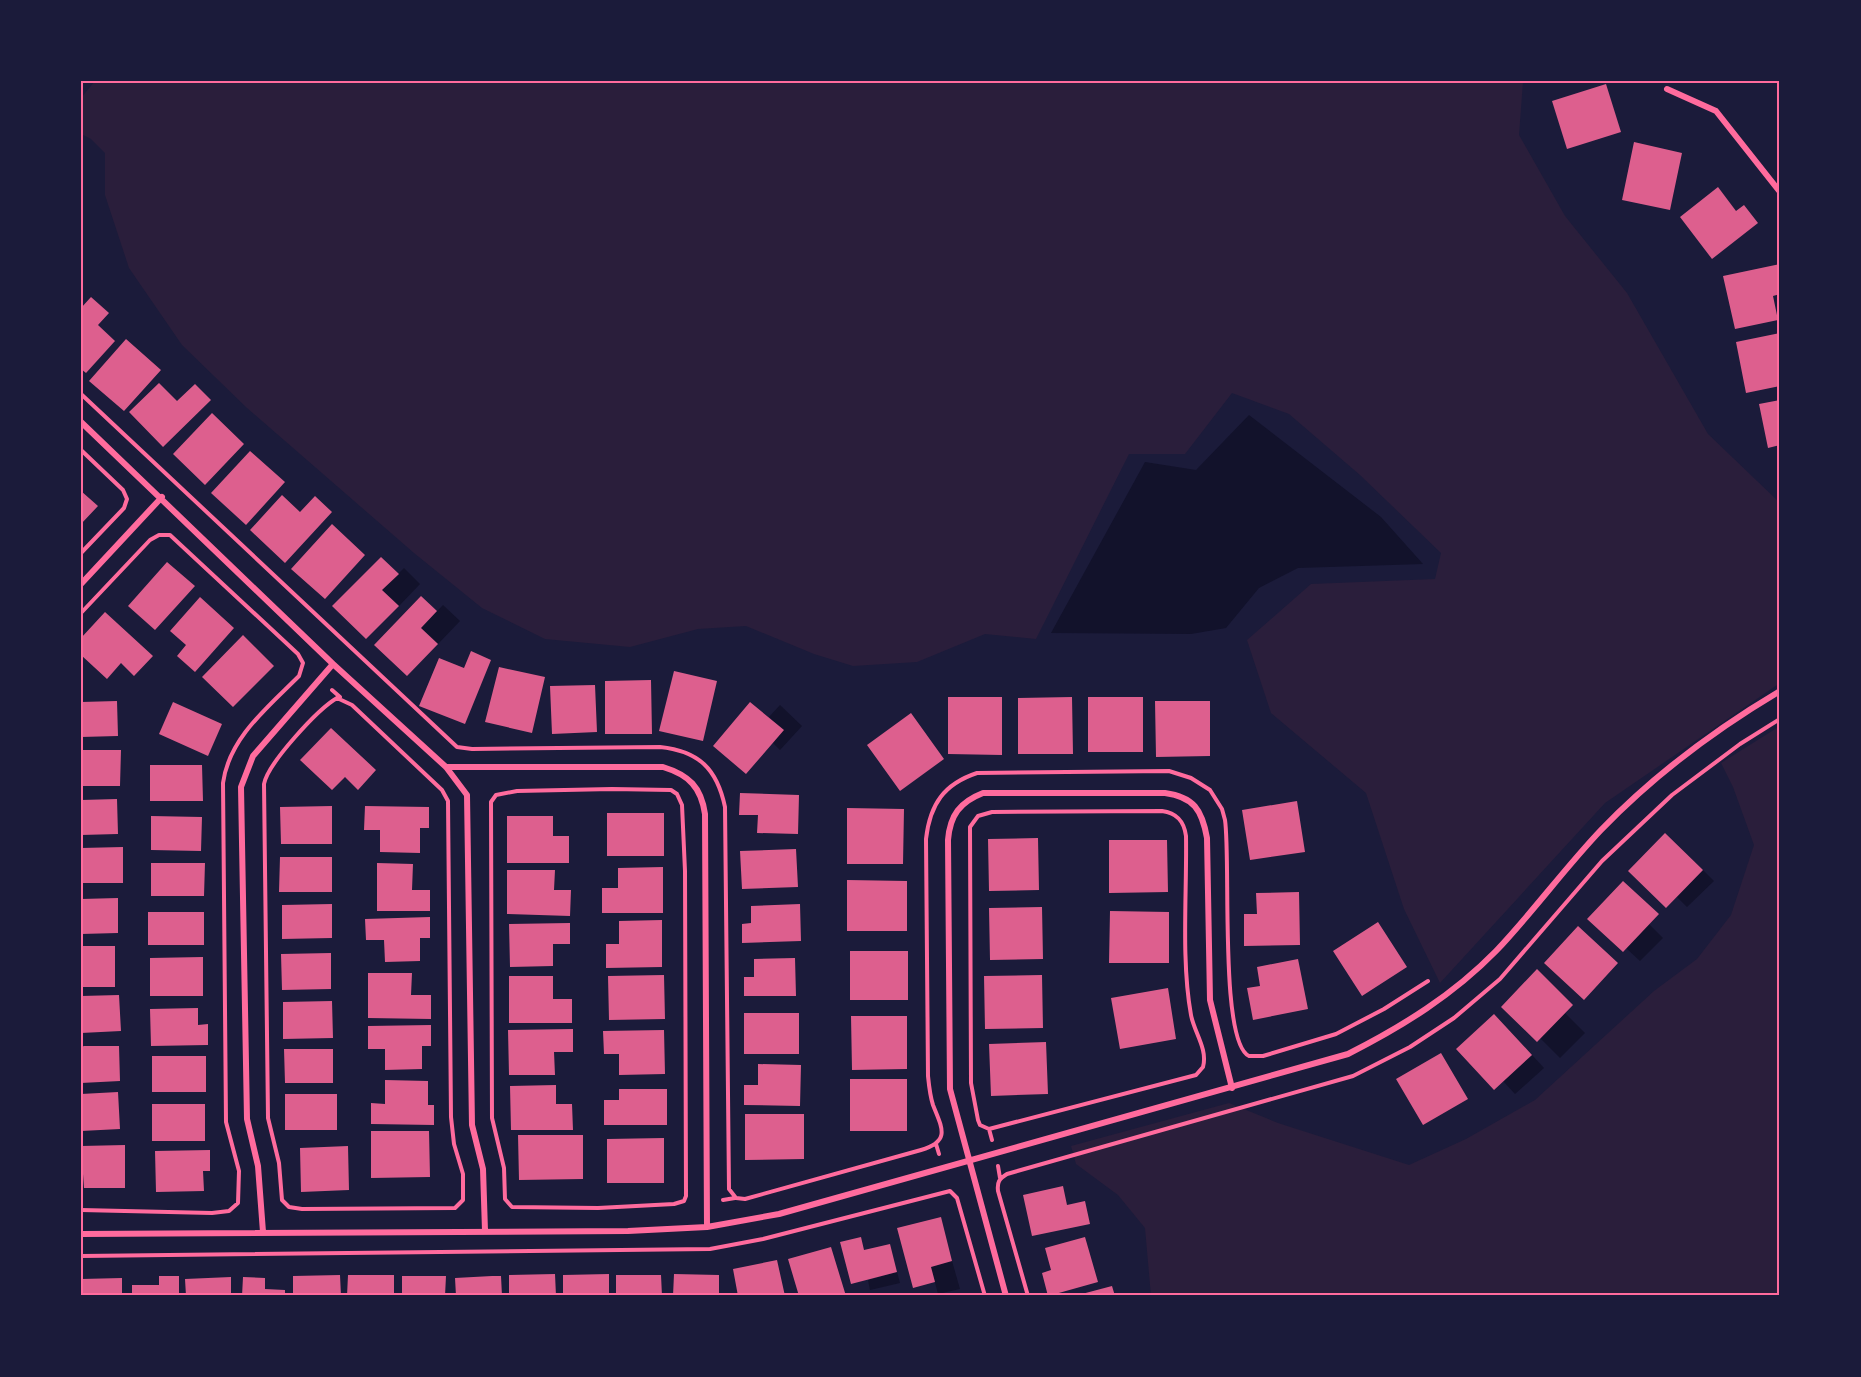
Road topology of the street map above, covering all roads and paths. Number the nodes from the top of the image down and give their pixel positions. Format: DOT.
graph roads {
  1 [pos="1667,89"];
  2 [pos="1780,192"];
  3 [pos="81,394"];
  4 [pos="81,422"];
  5 [pos="81,450"];
  6 [pos="162,497"];
  7 [pos="126,502"];
  8 [pos="134,508"];
  9 [pos="157,530"];
  10 [pos="162,534"];
  11 [pos="81,553"];
  12 [pos="81,584"];
  13 [pos="81,613"];
  14 [pos="303,662"];
  15 [pos="333,664"];
  16 [pos="308,666"];
  17 [pos="332,690"];
  18 [pos="1780,691"];
  19 [pos="342,698"];
  20 [pos="1780,719"];
  21 [pos="446,768"];
  22 [pos="1428,981"];
  23 [pos="1254,1057"];
  24 [pos="1213,1065"];
  25 [pos="1203,1067"];
  26 [pos="1257,1067"];
  27 [pos="1232,1088"];
  28 [pos="987,1129"];
  29 [pos="980,1130"];
  30 [pos="949,1140"];
  31 [pos="992,1140"];
  32 [pos="937,1143"];
  33 [pos="939,1154"];
  34 [pos="969,1161"];
  35 [pos="998,1166"];
  36 [pos="1000,1178"];
  37 [pos="945,1180"];
  38 [pos="997,1183"];
  39 [pos="988,1186"];
  40 [pos="948,1191"];
  41 [pos="965,1192"];
  42 [pos="955,1196"];
  43 [pos="736,1198"];
  44 [pos="723,1200"];
  45 [pos="682,1202"];
  46 [pos="689,1202"];
  47 [pos="238,1203"];
  48 [pos="250,1203"];
  49 [pos="271,1203"];
  50 [pos="283,1203"];
  51 [pos="505,1207"];
  52 [pos="512,1207"];
  53 [pos="457,1208"];
  54 [pos="464,1208"];
  55 [pos="81,1210"];
  56 [pos="707,1227"];
  57 [pos="485,1231"];
  58 [pos="263,1232"];
  59 [pos="81,1234"];
  60 [pos="81,1256"];
  61 [pos="985,1296"];
  62 [pos="1006,1296"];
  63 [pos="1028,1296"];
  1 -- 2 [label="street"];
  3 -- 43 [label="path"];
  4 -- 6 [label="street"];
  5 -- 7 [label="path"];
  6 -- 12 [label="street"];
  6 -- 15 [label="street"];
  7 -- 8 [label="path"];
  7 -- 11 [label="path"];
  9 -- 10 [label="path"];
  10 -- 13 [label="path"];
  10 -- 14 [label="path"];
  14 -- 16 [label="path"];
  14 -- 47 [label="path"];
  15 -- 21 [label="street"];
  15 -- 58 [label="street"];
  17 -- 19 [label="path"];
  18 -- 27 [label="street"];
  19 -- 50 [label="path"];
  19 -- 53 [label="path"];
  20 -- 36 [label="path"];
  21 -- 56 [label="street"];
  21 -- 57 [label="street"];
  22 -- 23 [label="path"];
  23 -- 26 [label="path"];
  23 -- 32 [label="path"];
  24 -- 25 [label="path"];
  25 -- 28 [label="path"];
  25 -- 28 [label="path"];
  27 -- 34 [label="street"];
  27 -- 34 [label="street"];
  28 -- 29 [label="path"];
  28 -- 31 [label="path"];
  30 -- 32 [label="path"];
  32 -- 33 [label="path"];
  32 -- 43 [label="path"];
  34 -- 56 [label="street"];
  34 -- 62 [label="street"];
  35 -- 36 [label="path"];
  36 -- 38 [label="path"];
  37 -- 40 [label="path"];
  38 -- 39 [label="path"];
  38 -- 63 [label="path"];
  40 -- 42 [label="path"];
  40 -- 60 [label="path"];
  41 -- 42 [label="path"];
  42 -- 61 [label="path"];
  43 -- 44 [label="path"];
  45 -- 46 [label="path"];
  45 -- 52 [label="path"];
  45 -- 52 [label="path"];
  47 -- 48 [label="path"];
  47 -- 55 [label="path"];
  49 -- 50 [label="path"];
  50 -- 53 [label="path"];
  51 -- 52 [label="path"];
  53 -- 54 [label="path"];
  56 -- 57 [label="street"];
  57 -- 58 [label="street"];
  58 -- 59 [label="street"];
}
